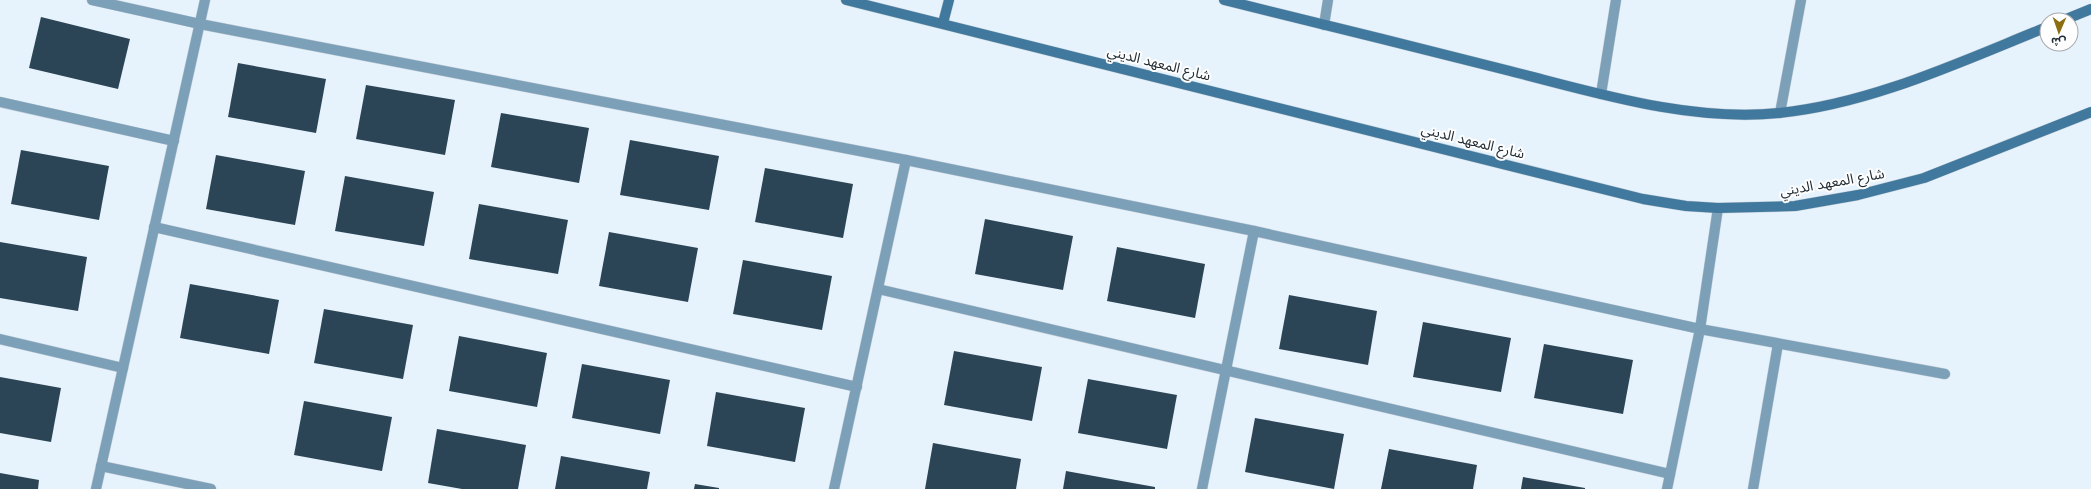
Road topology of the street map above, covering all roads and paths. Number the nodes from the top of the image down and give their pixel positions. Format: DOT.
graph roads {
  1 [pos="92,0"];
  2 [pos="205,0"];
  3 [pos="846,0"];
  4 [pos="950,0"];
  5 [pos="1224,0"];
  6 [pos="1328,0"];
  7 [pos="1616,0"];
  8 [pos="1801,0"];
  9 [pos="2091,9"];
  10 [pos="2079,14"];
  11 [pos="944,23"];
  12 [pos="200,24"];
  13 [pos="1324,24"];
  14 [pos="2039,30"];
  15 [pos="1601,94"];
  16 [pos="0,102"];
  17 [pos="2091,112"];
  18 [pos="1780,113"];
  19 [pos="174,141"];
  20 [pos="906,160"];
  21 [pos="1718,208"];
  22 [pos="154,227"];
  23 [pos="1254,231"];
  24 [pos="878,289"];
  25 [pos="1700,329"];
  26 [pos="0,339"];
  27 [pos="1778,344"];
  28 [pos="123,368"];
  29 [pos="1226,371"];
  30 [pos="1945,374"];
  31 [pos="857,387"];
  32 [pos="101,466"];
  33 [pos="1670,474"];
  34 [pos="96,489"];
  35 [pos="211,489"];
  36 [pos="834,489"];
  37 [pos="1202,489"];
  38 [pos="1667,489"];
  39 [pos="1753,489"];
  1 -- 12 [label="street"];
  2 -- 12 [label="street"];
  3 -- 11 [label="street, شارع المعهد الديني"];
  4 -- 11 [label="street"];
  5 -- 13 [label="street"];
  6 -- 13 [label="street"];
  7 -- 15 [label="street"];
  8 -- 18 [label="street"];
  9 -- 10 [label="street"];
  11 -- 21 [label="street, شارع المعهد الديني"];
  12 -- 19 [label="street"];
  12 -- 20 [label="street"];
  13 -- 15 [label="street"];
  14 -- 18 [label="street"];
  15 -- 18 [label="street"];
  16 -- 19 [label="street"];
  17 -- 21 [label="street, شارع المعهد الديني"];
  19 -- 22 [label="street"];
  20 -- 23 [label="street"];
  20 -- 24 [label="street"];
  21 -- 25 [label="street"];
  22 -- 28 [label="street"];
  22 -- 31 [label="street"];
  23 -- 25 [label="street"];
  23 -- 29 [label="street"];
  24 -- 29 [label="street"];
  24 -- 31 [label="street"];
  25 -- 27 [label="street"];
  25 -- 33 [label="street"];
  26 -- 28 [label="street"];
  27 -- 30 [label="street"];
  27 -- 39 [label="street"];
  28 -- 32 [label="street"];
  29 -- 33 [label="street"];
  29 -- 37 [label="street"];
  31 -- 36 [label="street"];
  32 -- 34 [label="street"];
  32 -- 35 [label="street"];
  33 -- 38 [label="street"];
}
